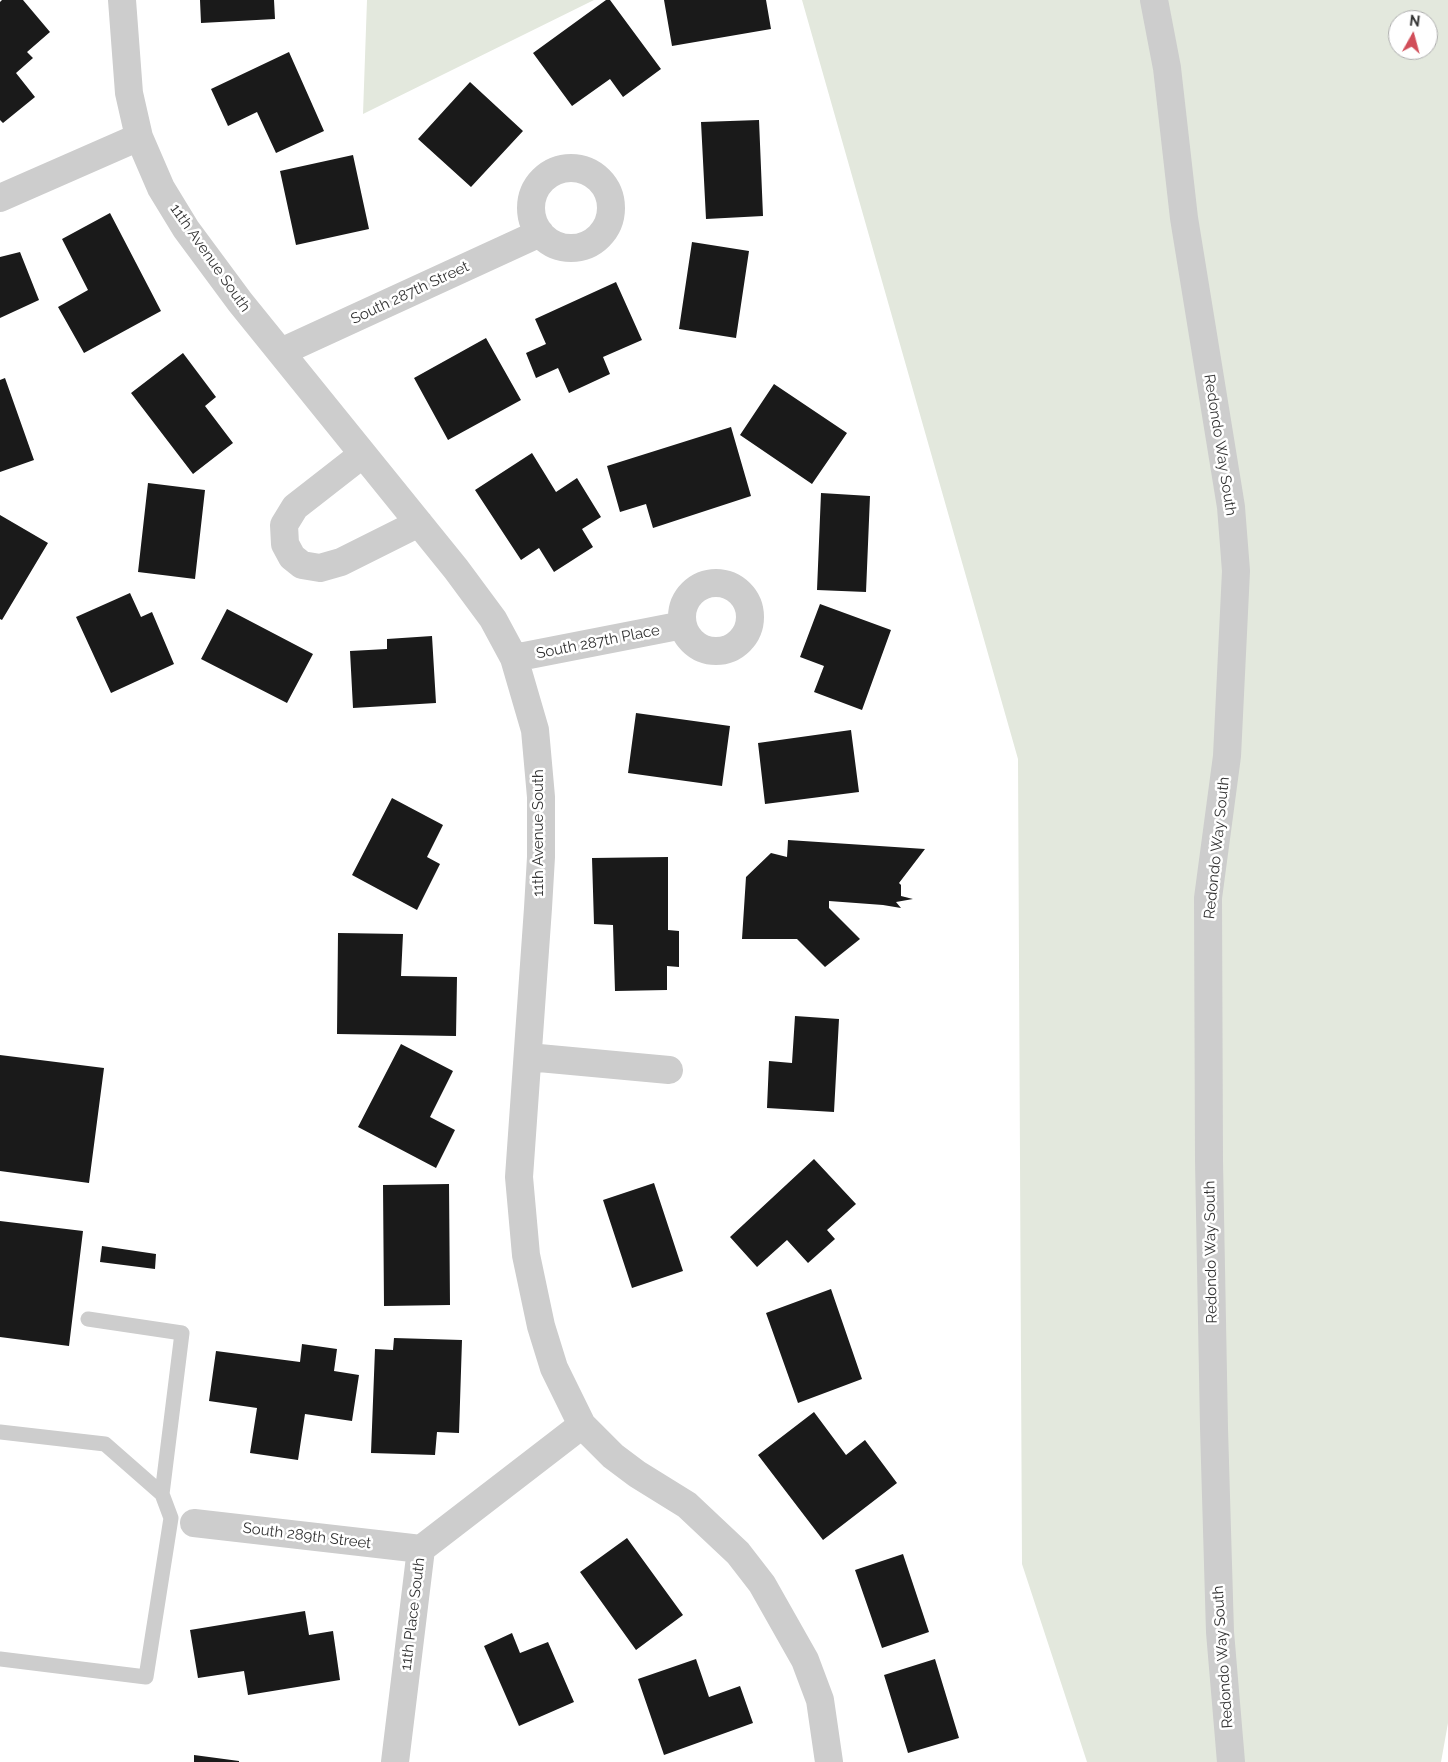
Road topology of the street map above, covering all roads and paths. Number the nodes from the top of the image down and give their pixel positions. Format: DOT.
graph roads {
  1 [pos="122,0"];
  2 [pos="1154,0"];
  3 [pos="139,137"];
  4 [pos="0,198"];
  5 [pos="540,233"];
  6 [pos="280,352"];
  7 [pos="363,454"];
  8 [pos="419,522"];
  9 [pos="682,625"];
  10 [pos="514,658"];
  11 [pos="528,1057"];
  12 [pos="668,1070"];
  13 [pos="88,1319"];
  14 [pos="582,1426"];
  15 [pos="0,1432"];
  16 [pos="162,1494"];
  17 [pos="182,1520"];
  18 [pos="421,1549"];
  19 [pos="0,1659"];
  20 [pos="396,1762"];
  21 [pos="829,1762"];
  22 [pos="1231,1762"];
  1 -- 3 [label="street, 11th Avenue South"];
  2 -- 22 [label="street, Redondo Way South"];
  3 -- 4 [label="street"];
  3 -- 6 [label="street, 11th Avenue South"];
  5 -- 6 [label="street, South 287th Street"];
  6 -- 7 [label="street, 11th Avenue South"];
  7 -- 8 [label="street, 11th Avenue South"];
  7 -- 8 [label="street"];
  8 -- 10 [label="street, 11th Avenue South"];
  9 -- 10 [label="street, South 287th Place"];
  10 -- 11 [label="street, 11th Avenue South"];
  11 -- 12 [label="street"];
  11 -- 14 [label="street, 11th Avenue South"];
  13 -- 16 [label="lane"];
  14 -- 18 [label="street, 11th Place South"];
  14 -- 21 [label="street"];
  15 -- 16 [label="lane"];
  16 -- 17 [label="lane"];
  17 -- 18 [label="street, South 289th Street"];
  17 -- 19 [label="lane"];
  18 -- 20 [label="street, 11th Place South"];
}
